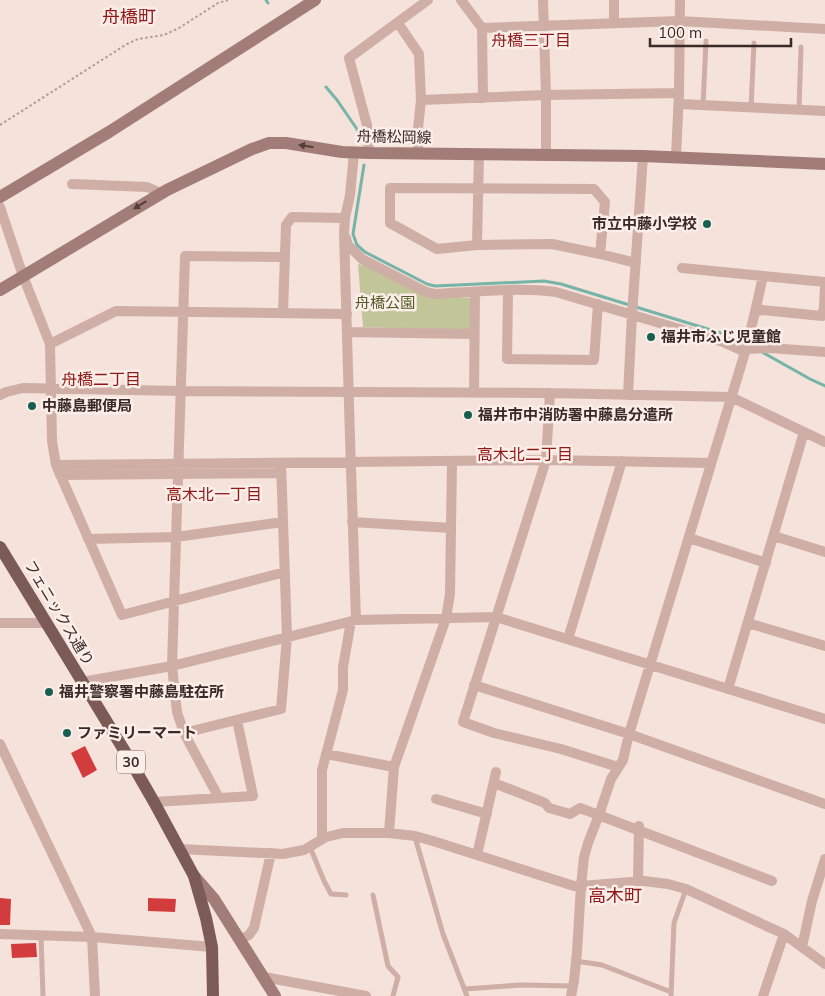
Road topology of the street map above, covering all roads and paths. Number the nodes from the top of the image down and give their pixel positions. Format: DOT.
graph roads {
  1 [pos="228,0"];
  2 [pos="315,0"];
  3 [pos="428,0"];
  4 [pos="461,0"];
  5 [pos="543,0"];
  6 [pos="614,0"];
  7 [pos="680,0"];
  8 [pos="679,21"];
  9 [pos="398,23"];
  10 [pos="614,24"];
  11 [pos="544,26"];
  12 [pos="482,28"];
  13 [pos="825,29"];
  14 [pos="706,41"];
  15 [pos="754,43"];
  16 [pos="801,47"];
  17 [pos="546,95"];
  18 [pos="483,98"];
  19 [pos="679,99"];
  20 [pos="421,100"];
  21 [pos="703,105"];
  22 [pos="751,108"];
  23 [pos="799,110"];
  24 [pos="825,111"];
  25 [pos="0,125"];
  26 [pos="354,152"];
  27 [pos="369,154"];
  28 [pos="418,154"];
  29 [pos="478,154"];
  30 [pos="546,155"];
  31 [pos="643,156"];
  32 [pos="676,157"];
  33 [pos="825,164"];
  34 [pos="72,184"];
  35 [pos="478,189"];
  36 [pos="161,193"];
  37 [pos="1,201"];
  38 [pos="345,218"];
  39 [pos="344,232"];
  40 [pos="477,245"];
  41 [pos="600,254"];
  42 [pos="284,257"];
  43 [pos="636,263"];
  44 [pos="682,268"];
  45 [pos="24,276"];
  46 [pos="763,276"];
  47 [pos="825,282"];
  48 [pos="825,287"];
  49 [pos="0,290"];
  50 [pos="508,290"];
  51 [pos="475,292"];
  52 [pos="598,304"];
  53 [pos="184,312"];
  54 [pos="754,312"];
  55 [pos="283,313"];
  56 [pos="346,314"];
  57 [pos="632,315"];
  58 [pos="823,317"];
  59 [pos="347,332"];
  60 [pos="474,334"];
  61 [pos="50,344"];
  62 [pos="746,351"];
  63 [pos="825,352"];
  64 [pos="50,389"];
  65 [pos="181,391"];
  66 [pos="349,392"];
  67 [pos="474,392"];
  68 [pos="550,393"];
  69 [pos="0,395"];
  70 [pos="628,395"];
  71 [pos="731,397"];
  72 [pos="804,432"];
  73 [pos="825,442"];
  74 [pos="452,460"];
  75 [pos="546,460"];
  76 [pos="622,461"];
  77 [pos="350,462"];
  78 [pos="711,463"];
  79 [pos="281,468"];
  80 [pos="178,469"];
  81 [pos="58,470"];
  82 [pos="283,522"];
  83 [pos="352,522"];
  84 [pos="451,528"];
  85 [pos="774,536"];
  86 [pos="88,538"];
  87 [pos="176,538"];
  88 [pos="689,538"];
  89 [pos="0,547"];
  90 [pos="825,552"];
  91 [pos="766,563"];
  92 [pos="285,572"];
  93 [pos="174,602"];
  94 [pos="496,617"];
  95 [pos="446,618"];
  96 [pos="353,621"];
  97 [pos="0,623"];
  98 [pos="46,623"];
  99 [pos="748,623"];
  100 [pos="287,637"];
  101 [pos="568,639"];
  102 [pos="824,643"];
  103 [pos="651,665"];
  104 [pos="172,666"];
  105 [pos="82,682"];
  106 [pos="474,685"];
  107 [pos="728,689"];
  108 [pos="825,719"];
  109 [pos="237,720"];
  110 [pos="184,733"];
  111 [pos="629,734"];
  112 [pos="0,744"];
  113 [pos="326,754"];
  114 [pos="394,767"];
  115 [pos="618,767"];
  116 [pos="220,798"];
  117 [pos="436,799"];
  118 [pos="154,802"];
  119 [pos="825,804"];
  120 [pos="487,814"];
  121 [pos="599,816"];
  122 [pos="639,828"];
  123 [pos="389,833"];
  124 [pos="415,836"];
  125 [pos="322,839"];
  126 [pos="310,846"];
  127 [pos="180,849"];
  128 [pos="271,853"];
  129 [pos="478,855"];
  130 [pos="825,859"];
  131 [pos="194,876"];
  132 [pos="772,881"];
  133 [pos="638,882"];
  134 [pos="581,886"];
  135 [pos="686,890"];
  136 [pos="346,895"];
  137 [pos="374,895"];
  138 [pos="0,934"];
  139 [pos="784,934"];
  140 [pos="41,935"];
  141 [pos="92,937"];
  142 [pos="240,940"];
  143 [pos="212,947"];
  144 [pos="802,947"];
  145 [pos="576,961"];
  146 [pos="825,964"];
  147 [pos="264,977"];
  148 [pos="465,989"];
  149 [pos="572,991"];
  150 [pos="671,994"];
  151 [pos="43,996"];
  152 [pos="94,996"];
  153 [pos="213,996"];
  154 [pos="275,996"];
  155 [pos="366,996"];
  156 [pos="393,996"];
  157 [pos="467,996"];
  158 [pos="763,996"];
  1 -- 25 [label="path"];
  2 -- 37 [label="main road"];
  3 -- 9 [label="street"];
  4 -- 12 [label="street"];
  5 -- 11 [label="street"];
  6 -- 10 [label="street"];
  7 -- 8 [label="street"];
  8 -- 10 [label="street"];
  8 -- 13 [label="street"];
  8 -- 19 [label="street"];
  9 -- 20 [label="street"];
  9 -- 27 [label="street"];
  10 -- 11 [label="street"];
  11 -- 12 [label="street"];
  11 -- 17 [label="street"];
  12 -- 18 [label="street"];
  14 -- 21 [label="lane"];
  15 -- 22 [label="lane"];
  16 -- 23 [label="lane"];
  17 -- 18 [label="street"];
  17 -- 19 [label="street"];
  17 -- 30 [label="street"];
  18 -- 20 [label="street"];
  19 -- 21 [label="street"];
  19 -- 32 [label="street"];
  20 -- 28 [label="street"];
  21 -- 22 [label="street"];
  22 -- 23 [label="street"];
  23 -- 24 [label="street"];
  26 -- 27 [label="main road, 舟橋松岡線"];
  26 -- 36 [label="main road, 舟橋松岡線, one-way"];
  26 -- 38 [label="street"];
  27 -- 28 [label="main road, 舟橋松岡線"];
  28 -- 29 [label="main road, 舟橋松岡線"];
  29 -- 30 [label="main road, 舟橋松岡線"];
  29 -- 35 [label="street"];
  30 -- 31 [label="main road, 舟橋松岡線"];
  31 -- 32 [label="main road, 舟橋松岡線"];
  31 -- 43 [label="street"];
  32 -- 33 [label="main road, 舟橋松岡線"];
  34 -- 36 [label="street"];
  35 -- 40 [label="street"];
  35 -- 40 [label="street"];
  35 -- 41 [label="street"];
  36 -- 45 [label="main road, 舟橋松岡線, one-way"];
  37 -- 45 [label="street"];
  38 -- 39 [label="street"];
  38 -- 42 [label="street"];
  39 -- 51 [label="street"];
  39 -- 56 [label="street"];
  40 -- 41 [label="street"];
  41 -- 43 [label="street"];
  42 -- 53 [label="street"];
  42 -- 55 [label="street"];
  43 -- 57 [label="street"];
  44 -- 46 [label="street"];
  45 -- 49 [label="main road, 舟橋松岡線"];
  45 -- 61 [label="street"];
  46 -- 47 [label="street"];
  46 -- 54 [label="street"];
  48 -- 58 [label="street"];
  50 -- 51 [label="street"];
  50 -- 52 [label="street"];
  50 -- 52 [label="street"];
  51 -- 60 [label="street"];
  52 -- 57 [label="street"];
  53 -- 55 [label="street"];
  53 -- 61 [label="street"];
  53 -- 65 [label="street"];
  54 -- 58 [label="street"];
  54 -- 62 [label="street"];
  55 -- 56 [label="street"];
  56 -- 59 [label="street"];
  57 -- 62 [label="street"];
  57 -- 70 [label="street"];
  59 -- 60 [label="street"];
  59 -- 66 [label="street"];
  60 -- 67 [label="street"];
  61 -- 64 [label="street"];
  62 -- 63 [label="street"];
  62 -- 71 [label="street"];
  64 -- 65 [label="street"];
  64 -- 69 [label="street"];
  64 -- 81 [label="street"];
  65 -- 66 [label="street"];
  65 -- 80 [label="street"];
  66 -- 67 [label="street"];
  66 -- 77 [label="street"];
  67 -- 68 [label="street"];
  68 -- 70 [label="street"];
  68 -- 75 [label="street"];
  70 -- 71 [label="street"];
  71 -- 72 [label="street"];
  71 -- 78 [label="street"];
  72 -- 73 [label="street"];
  72 -- 85 [label="street"];
  74 -- 75 [label="street"];
  74 -- 77 [label="street"];
  74 -- 84 [label="street"];
  75 -- 76 [label="street"];
  75 -- 94 [label="street"];
  76 -- 78 [label="street"];
  76 -- 101 [label="street"];
  77 -- 79 [label="street"];
  77 -- 83 [label="street"];
  78 -- 88 [label="street"];
  79 -- 80 [label="street"];
  79 -- 82 [label="street"];
  80 -- 81 [label="street"];
  80 -- 87 [label="street"];
  81 -- 86 [label="street"];
  82 -- 87 [label="street"];
  82 -- 92 [label="street"];
  83 -- 84 [label="street"];
  83 -- 96 [label="street"];
  84 -- 95 [label="street"];
  85 -- 90 [label="street"];
  85 -- 91 [label="street"];
  86 -- 87 [label="street"];
  86 -- 93 [label="street"];
  87 -- 93 [label="street"];
  88 -- 91 [label="street"];
  88 -- 103 [label="street"];
  89 -- 98 [label="main road, フェニックス通り / 30"];
  91 -- 99 [label="street"];
  92 -- 93 [label="street"];
  92 -- 100 [label="street"];
  93 -- 104 [label="street"];
  94 -- 95 [label="street"];
  94 -- 101 [label="street"];
  94 -- 106 [label="street"];
  95 -- 96 [label="street"];
  95 -- 114 [label="street"];
  96 -- 100 [label="street"];
  96 -- 113 [label="street"];
  97 -- 98 [label="street"];
  98 -- 105 [label="main road, フェニックス通り / 30"];
  99 -- 102 [label="street"];
  99 -- 107 [label="street"];
  100 -- 104 [label="street"];
  100 -- 109 [label="street"];
  101 -- 103 [label="street"];
  103 -- 107 [label="street"];
  103 -- 111 [label="street"];
  104 -- 105 [label="street"];
  104 -- 110 [label="street"];
  105 -- 118 [label="main road, フェニックス通り / 30"];
  106 -- 111 [label="street"];
  106 -- 115 [label="street"];
  107 -- 108 [label="street"];
  109 -- 110 [label="street"];
  109 -- 116 [label="street"];
  110 -- 116 [label="street"];
  111 -- 115 [label="street"];
  111 -- 119 [label="street"];
  112 -- 141 [label="street"];
  113 -- 114 [label="street"];
  113 -- 125 [label="street"];
  114 -- 123 [label="street"];
  115 -- 121 [label="street"];
  116 -- 118 [label="street"];
  117 -- 120 [label="street"];
  118 -- 127 [label="main road, フェニックス通り / 30"];
  120 -- 121 [label="street"];
  120 -- 129 [label="street"];
  121 -- 122 [label="street"];
  121 -- 134 [label="street"];
  122 -- 132 [label="street"];
  122 -- 133 [label="street"];
  123 -- 124 [label="street"];
  123 -- 125 [label="street"];
  124 -- 129 [label="street"];
  124 -- 148 [label="lane"];
  125 -- 126 [label="street"];
  126 -- 128 [label="street"];
  126 -- 136 [label="lane"];
  127 -- 128 [label="street"];
  127 -- 131 [label="main road, フェニックス通り / 30"];
  128 -- 142 [label="street"];
  129 -- 134 [label="street"];
  130 -- 144 [label="street"];
  131 -- 142 [label="main road"];
  131 -- 143 [label="main road, フェニックス通り / 30"];
  133 -- 134 [label="street"];
  133 -- 135 [label="street"];
  134 -- 145 [label="street"];
  135 -- 139 [label="street"];
  135 -- 150 [label="lane"];
  137 -- 156 [label="lane"];
  138 -- 140 [label="street"];
  139 -- 144 [label="street"];
  139 -- 158 [label="street"];
  140 -- 141 [label="street"];
  140 -- 151 [label="lane"];
  141 -- 143 [label="street"];
  141 -- 152 [label="street"];
  142 -- 147 [label="main road"];
  143 -- 153 [label="main road, フェニックス通り / 30"];
  144 -- 146 [label="street"];
  145 -- 149 [label="street"];
  145 -- 150 [label="lane"];
  147 -- 154 [label="main road"];
  147 -- 155 [label="street"];
  148 -- 149 [label="lane"];
  148 -- 157 [label="lane"];
}
